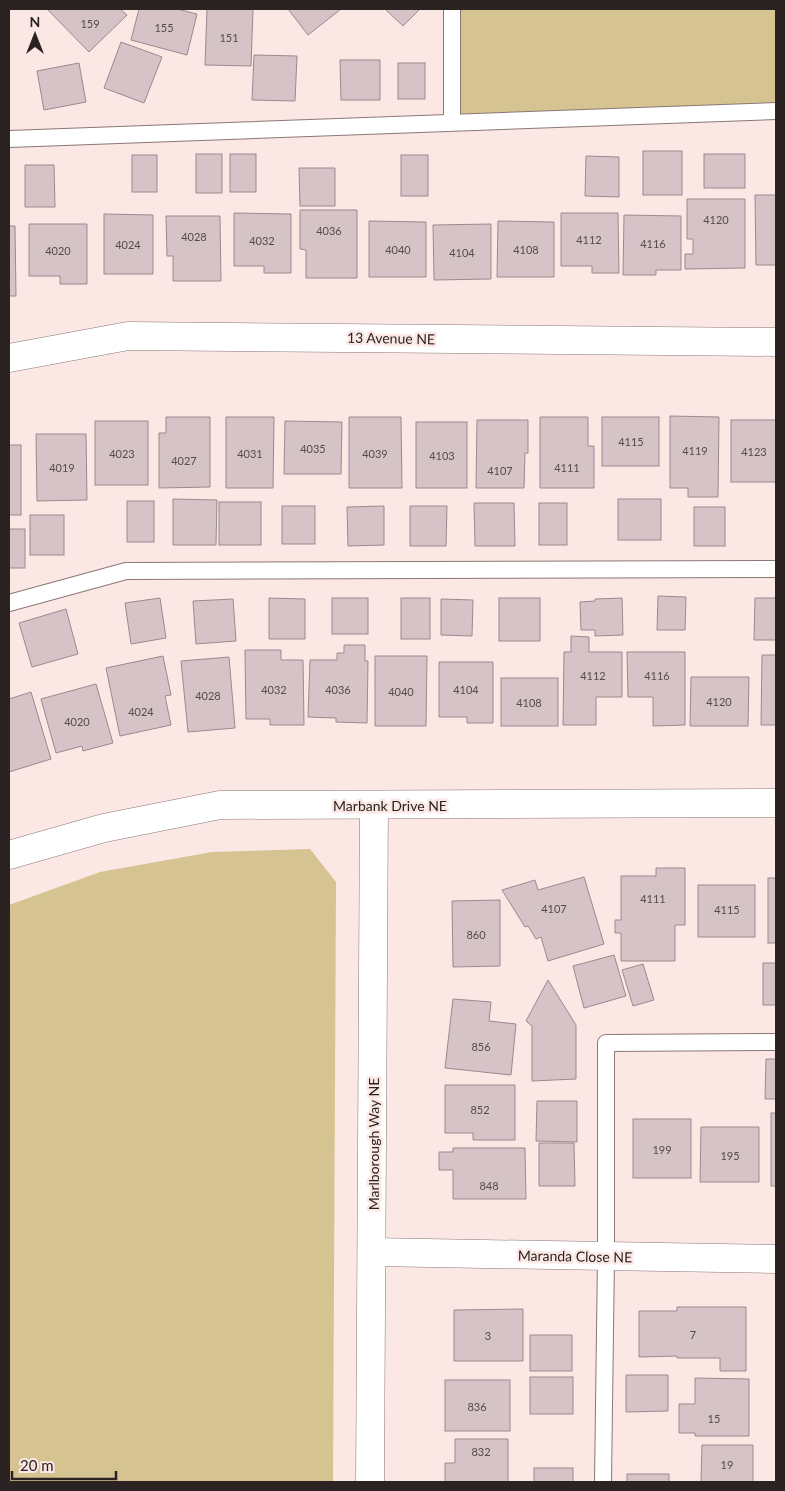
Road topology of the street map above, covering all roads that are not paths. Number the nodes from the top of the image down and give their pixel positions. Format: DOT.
graph roads {
  1 [pos="452,9"];
  2 [pos="776,112"];
  3 [pos="452,122"];
  4 [pos="9,139"];
  5 [pos="776,342"];
  6 [pos="9,358"];
  7 [pos="776,569"];
  8 [pos="9,603"];
  9 [pos="776,803"];
  10 [pos="374,805"];
  11 [pos="9,855"];
  12 [pos="776,1042"];
  13 [pos="373,1252"];
  14 [pos="606,1256"];
  15 [pos="776,1259"];
  16 [pos="370,1482"];
  17 [pos="603,1482"];
  1 -- 3 [label="lane"];
  2 -- 3 [label="lane"];
  3 -- 4 [label="lane"];
  5 -- 6 [label="street, 13 Avenue NE"];
  7 -- 8 [label="lane"];
  9 -- 10 [label="street, Marbank Drive NE"];
  10 -- 11 [label="street, Marbank Drive NE"];
  10 -- 13 [label="street, Marlborough Way NE"];
  12 -- 14 [label="lane"];
  13 -- 14 [label="street, Maranda Close NE"];
  13 -- 16 [label="street, Marlborough Way NE"];
  14 -- 15 [label="street, Maranda Close NE"];
  14 -- 17 [label="lane"];
}
